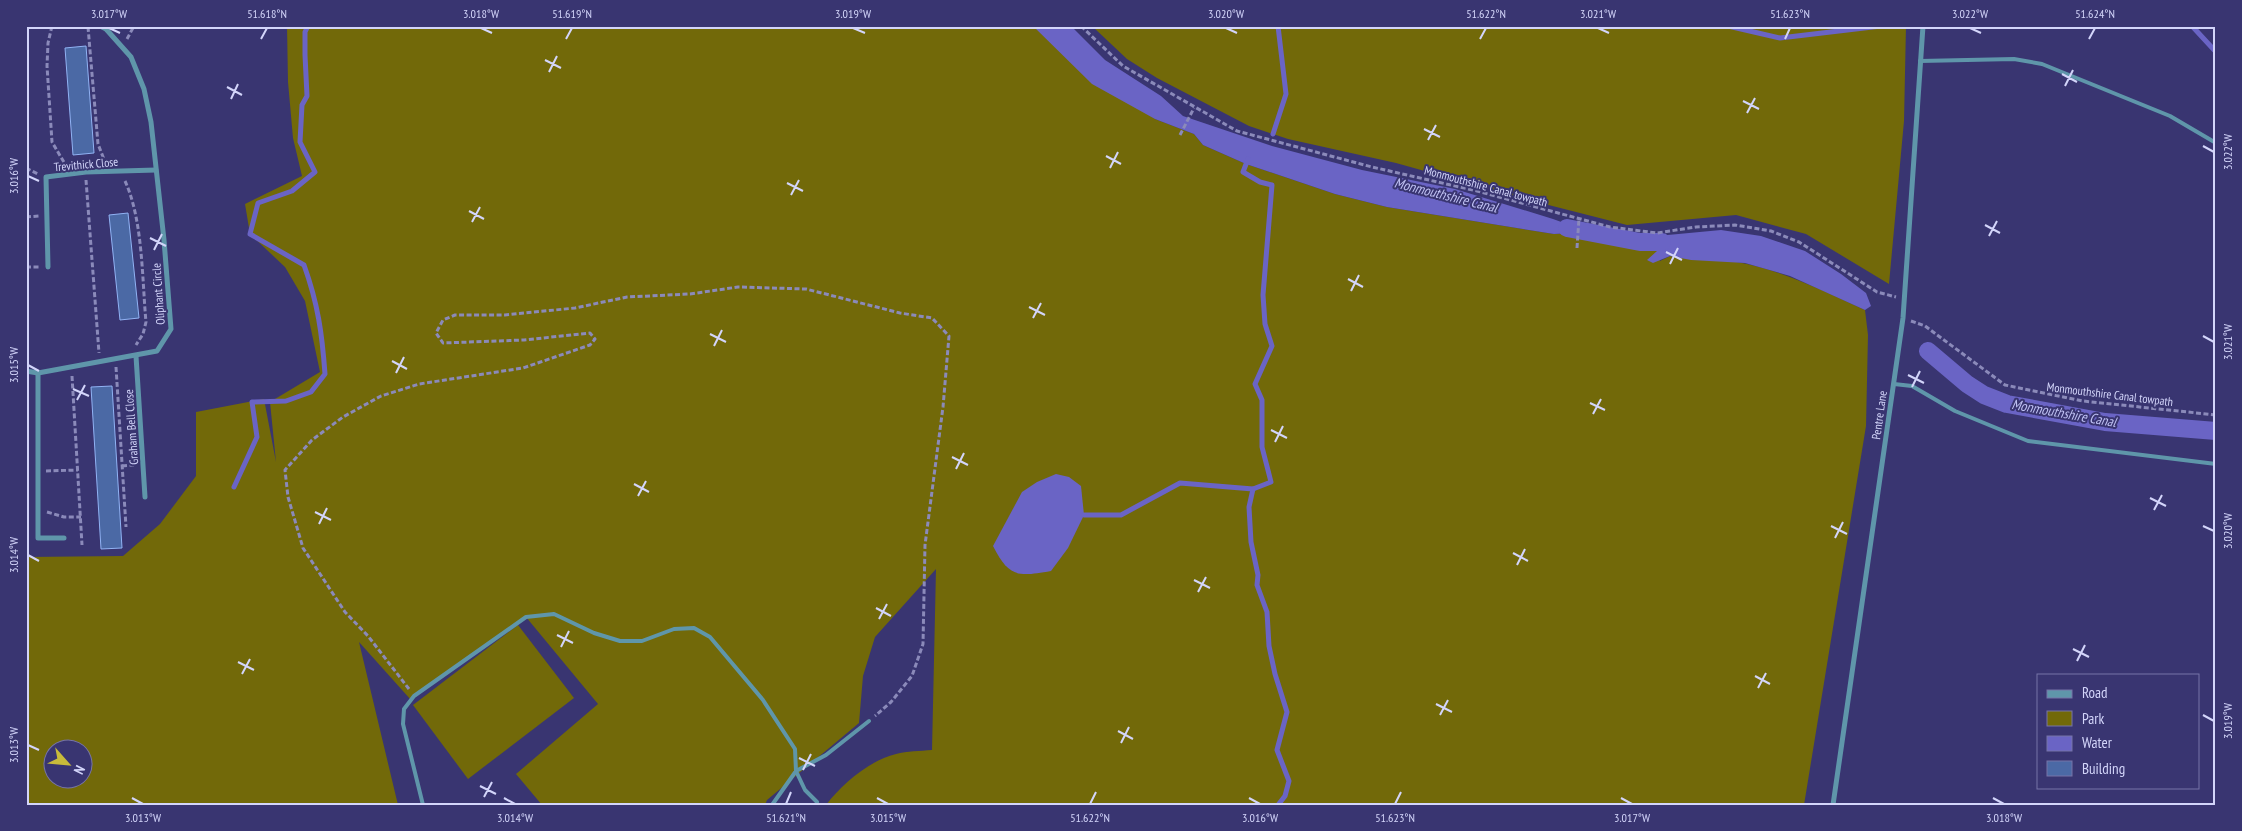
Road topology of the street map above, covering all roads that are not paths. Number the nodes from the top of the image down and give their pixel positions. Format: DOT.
graph roads {
  1 [pos="100,26"];
  2 [pos="1923,26"];
  3 [pos="1920,61"];
  4 [pos="2216,143"];
  5 [pos="156,170"];
  6 [pos="48,266"];
  7 [pos="136,356"];
  8 [pos="26,371"];
  9 [pos="38,373"];
  10 [pos="1894,384"];
  11 [pos="2216,464"];
  12 [pos="145,497"];
  13 [pos="64,538"];
  14 [pos="869,721"];
  15 [pos="796,771"];
  16 [pos="817,802"];
  17 [pos="423,805"];
  18 [pos="772,805"];
  19 [pos="1834,805"];
  1 -- 5 [label="street, Oliphant Circle"];
  2 -- 3 [label="street, Pentre Lane"];
  3 -- 4 [label="lane"];
  3 -- 10 [label="street, Pentre Lane"];
  5 -- 6 [label="street, Trevithick Close"];
  5 -- 7 [label="street, Oliphant Circle"];
  7 -- 9 [label="street, Oliphant Circle"];
  7 -- 12 [label="street, Graham Bell Close"];
  8 -- 9 [label="street, Oliphant Circle"];
  9 -- 13 [label="street"];
  10 -- 11 [label="lane"];
  10 -- 19 [label="street, Pentre Lane"];
  14 -- 15 [label="lane"];
  15 -- 16 [label="lane"];
  15 -- 17 [label="lane"];
  15 -- 18 [label="lane"];
}
